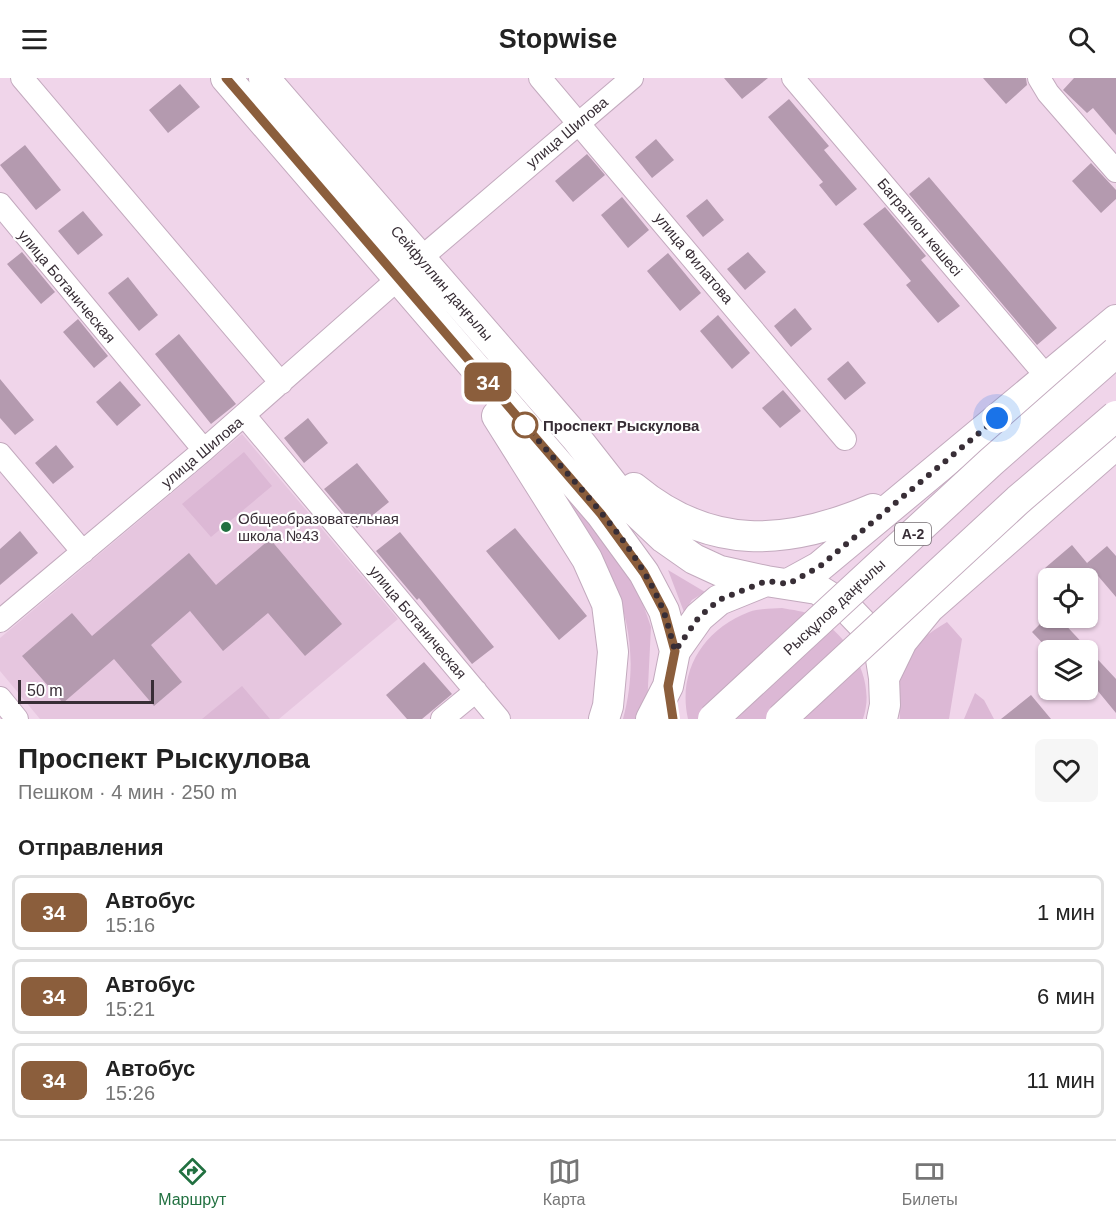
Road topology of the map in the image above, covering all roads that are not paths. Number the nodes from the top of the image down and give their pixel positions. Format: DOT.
graph roads {
  1 [pos="22,78"];
  2 [pos="226,78"];
  3 [pos="264,78"];
  4 [pos="540,78"];
  5 [pos="632,78"];
  6 [pos="793,78"];
  7 [pos="1039,78"];
  8 [pos="579,121"];
  9 [pos="1116,171"];
  10 [pos="0,204"];
  11 [pos="421,258"];
  12 [pos="399,278"];
  13 [pos="1116,320"];
  14 [pos="456,345"];
  15 [pos="1116,352"];
  16 [pos="1075,355"];
  17 [pos="1116,362"];
  18 [pos="1047,377"];
  19 [pos="281,383"];
  20 [pos="244,415"];
  21 [pos="1116,416"];
  22 [pos="577,439"];
  23 [pos="846,439"];
  24 [pos="204,450"];
  25 [pos="1114,451"];
  26 [pos="0,454"];
  27 [pos="914,486"];
  28 [pos="83,552"];
  29 [pos="777,582"];
  30 [pos="0,621"];
  31 [pos="675,651"];
  32 [pos="884,678"];
  33 [pos="668,686"];
  34 [pos="476,691"];
  35 [pos="0,698"];
  36 [pos="17,719"];
  37 [pos="442,719"];
  38 [pos="500,719"];
  39 [pos="604,719"];
  40 [pos="651,719"];
  41 [pos="673,719"];
  42 [pos="714,719"];
  43 [pos="781,719"];
  44 [pos="882,719"];
  1 -- 19 [label="street"];
  2 -- 12 [label="main road, Сейфуллин даңғылы"];
  3 -- 11 [label="main road, Сейфуллин даңғылы"];
  4 -- 8 [label="street, улица Филатова"];
  5 -- 8 [label="street, улица Шилова"];
  6 -- 18 [label="street, Багратион көшесі"];
  7 -- 9 [label="street"];
  8 -- 11 [label="street, улица Шилова"];
  8 -- 23 [label="street, улица Филатова"];
  10 -- 24 [label="street, улица Ботаническая"];
  11 -- 22 [label="main road, Сейфуллин даңғылы"];
  12 -- 14 [label="main road, Сейфуллин даңғылы"];
  12 -- 19 [label="street, улица Шилова"];
  13 -- 16 [label="main road"];
  14 -- 31 [label="main road, Сейфуллин даңғылы"];
  14 -- 39 [label="main road"];
  15 -- 42 [label="main road, Рысқұлов даңғылы / A-2, bridge"];
  16 -- 17 [label="main road"];
  16 -- 18 [label="main road"];
  18 -- 27 [label="main road"];
  19 -- 20 [label="street, улица Шилова"];
  20 -- 24 [label="street, улица Шилова"];
  20 -- 34 [label="street, улица Ботаническая"];
  21 -- 43 [label="main road, bridge"];
  22 -- 27 [label="main road"];
  22 -- 29 [label="main road, Сейфуллин даңғылы"];
  24 -- 28 [label="street, улица Шилова"];
  25 -- 32 [label="main road"];
  26 -- 28 [label="street"];
  27 -- 29 [label="main road"];
  28 -- 30 [label="street, улица Шилова"];
  29 -- 31 [label="main road"];
  29 -- 32 [label="main road, Сейфуллин даңғылы"];
  31 -- 33 [label="main road"];
  32 -- 44 [label="main road"];
  33 -- 40 [label="main road"];
  33 -- 41 [label="main road"];
  34 -- 37 [label="street"];
  34 -- 38 [label="street, улица Ботаническая"];
  35 -- 36 [label="street"];
}
